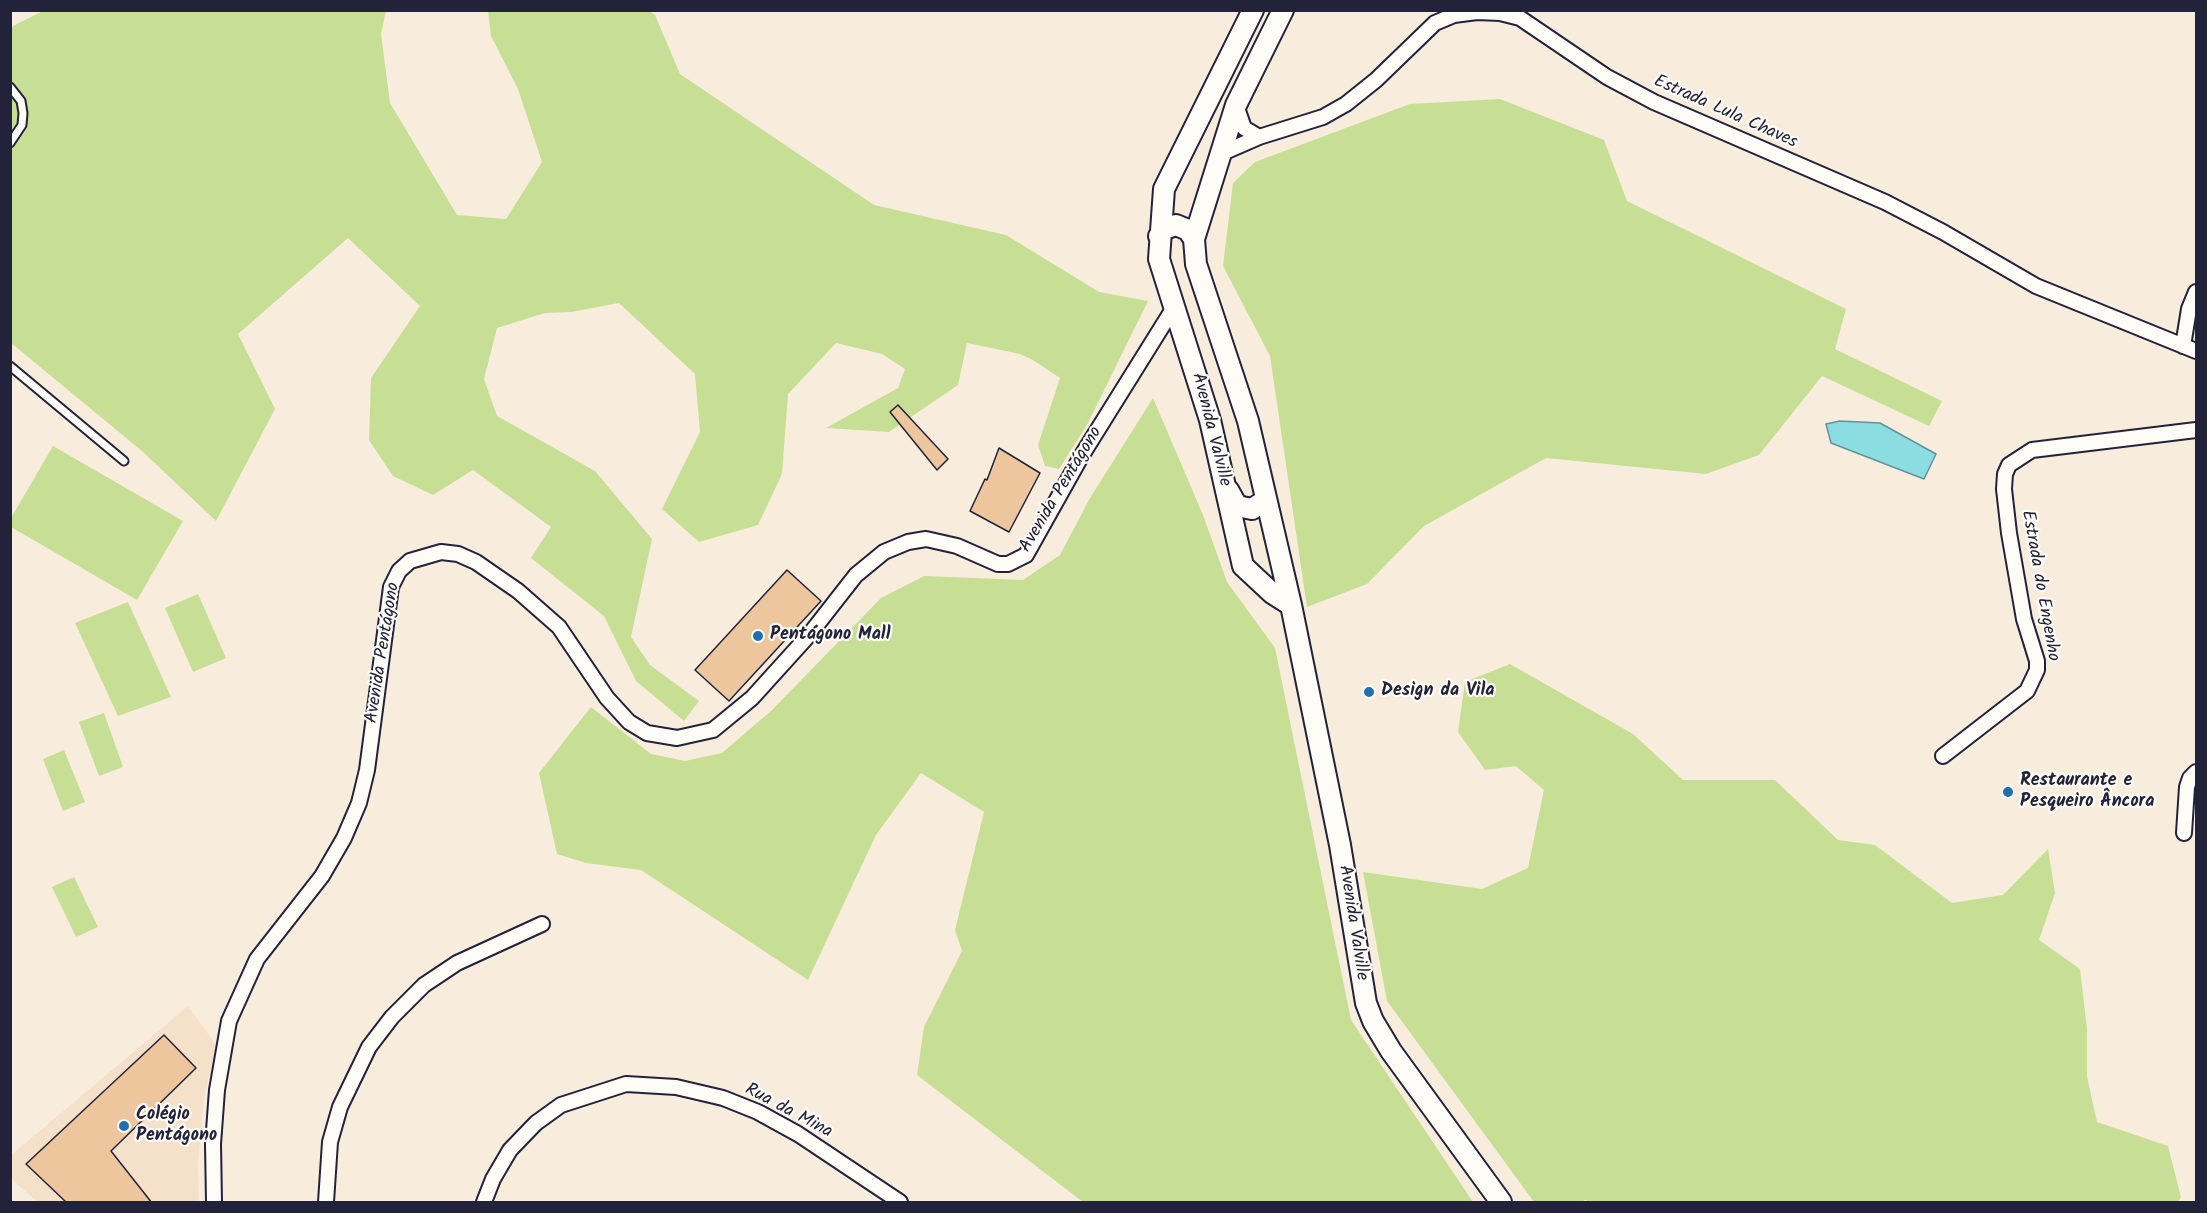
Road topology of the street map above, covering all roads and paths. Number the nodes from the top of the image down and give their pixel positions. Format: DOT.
graph roads {
  1 [pos="1253,10"];
  2 [pos="1283,10"];
  3 [pos="10,87"];
  4 [pos="1236,105"];
  5 [pos="1259,137"];
  6 [pos="10,143"];
  7 [pos="1220,154"];
  8 [pos="1159,236"];
  9 [pos="1194,239"];
  10 [pos="1196,264"];
  11 [pos="1160,267"];
  12 [pos="2196,292"];
  13 [pos="1173,309"];
  14 [pos="2190,348"];
  15 [pos="10,366"];
  16 [pos="2196,430"];
  17 [pos="124,460"];
  18 [pos="1225,485"];
  19 [pos="1266,500"];
  20 [pos="1291,605"];
  21 [pos="1942,756"];
  22 [pos="2196,772"];
  23 [pos="2184,833"];
  24 [pos="542,924"];
  25 [pos="214,1203"];
  26 [pos="326,1203"];
  27 [pos="484,1203"];
  28 [pos="900,1203"];
  29 [pos="1501,1203"];
  1 -- 8 [label="main road"];
  2 -- 4 [label="main road"];
  3 -- 6 [label="lane"];
  4 -- 5 [label="street"];
  4 -- 7 [label="main road"];
  5 -- 7 [label="street, Estrada Lula Chaves"];
  5 -- 14 [label="street, Estrada Lula Chaves"];
  7 -- 9 [label="main road"];
  8 -- 9 [label="main road"];
  8 -- 11 [label="main road, Avenida Valville"];
  9 -- 10 [label="main road, Avenida Valville"];
  10 -- 11 [label="main road"];
  10 -- 19 [label="main road, Avenida Valville"];
  11 -- 13 [label="main road, Avenida Valville"];
  12 -- 14 [label="street"];
  13 -- 18 [label="main road, Avenida Valville"];
  13 -- 25 [label="street, Avenida Pentágono"];
  15 -- 17 [label="lane"];
  16 -- 21 [label="street, Estrada do Engenho"];
  18 -- 19 [label="main road"];
  18 -- 20 [label="main road, Avenida Valville"];
  19 -- 20 [label="main road, Avenida Valville"];
  20 -- 29 [label="main road, Avenida Valville"];
  22 -- 23 [label="street"];
  24 -- 26 [label="street"];
  27 -- 28 [label="street, Rua da Mina"];
}
